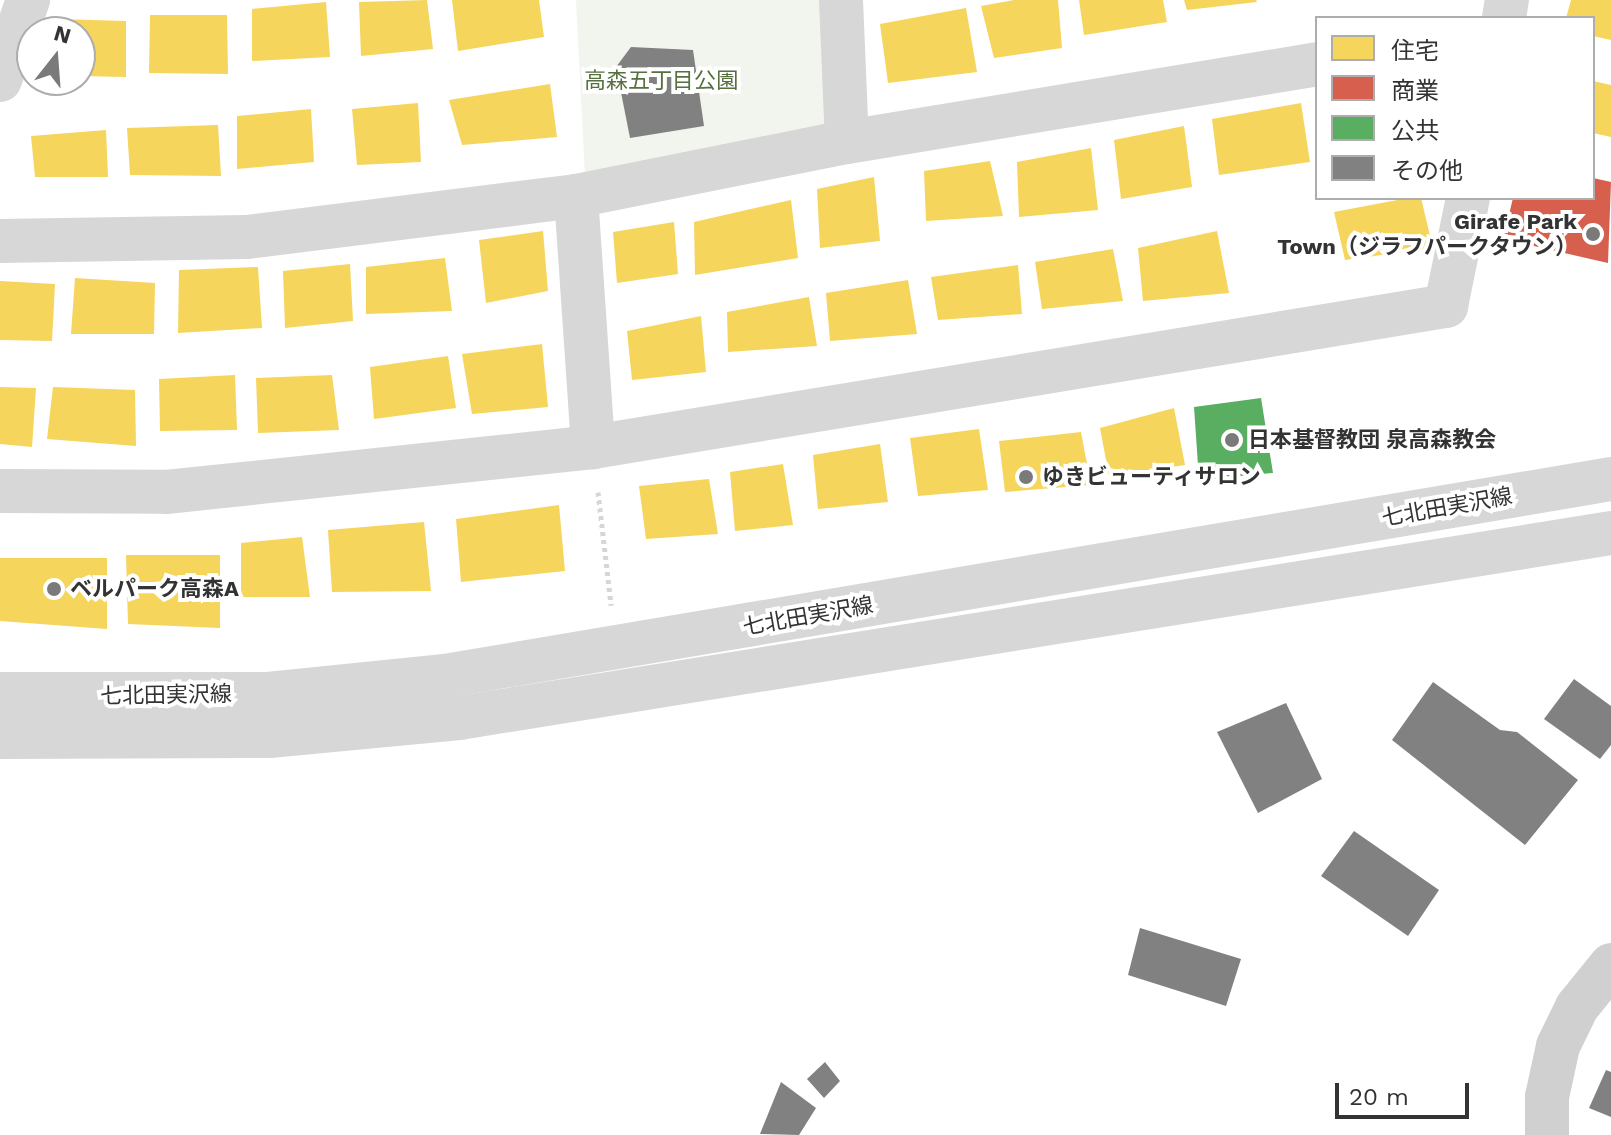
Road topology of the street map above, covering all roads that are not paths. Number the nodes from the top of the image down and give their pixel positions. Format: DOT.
graph roads {
  1 [pos="28,0"];
  2 [pos="841,0"];
  3 [pos="1315,64"];
  4 [pos="0,80"];
  5 [pos="847,142"];
  6 [pos="576,196"];
  7 [pos="1468,200"];
  8 [pos="0,241"];
  9 [pos="593,447"];
  10 [pos="1611,479"];
  11 [pos="0,491"];
  12 [pos="1611,533"];
  13 [pos="0,694"];
  14 [pos="0,737"];
  15 [pos="1611,965"];
  16 [pos="1547,1135"];
  1 -- 4 [label="street"];
  2 -- 5 [label="street"];
  3 -- 5 [label="street"];
  5 -- 6 [label="street"];
  6 -- 8 [label="street"];
  6 -- 9 [label="street"];
  7 -- 9 [label="street"];
  9 -- 11 [label="street"];
  10 -- 13 [label="street, 七北田実沢線"];
  12 -- 14 [label="street"];
  15 -- 16 [label="street"];
}
